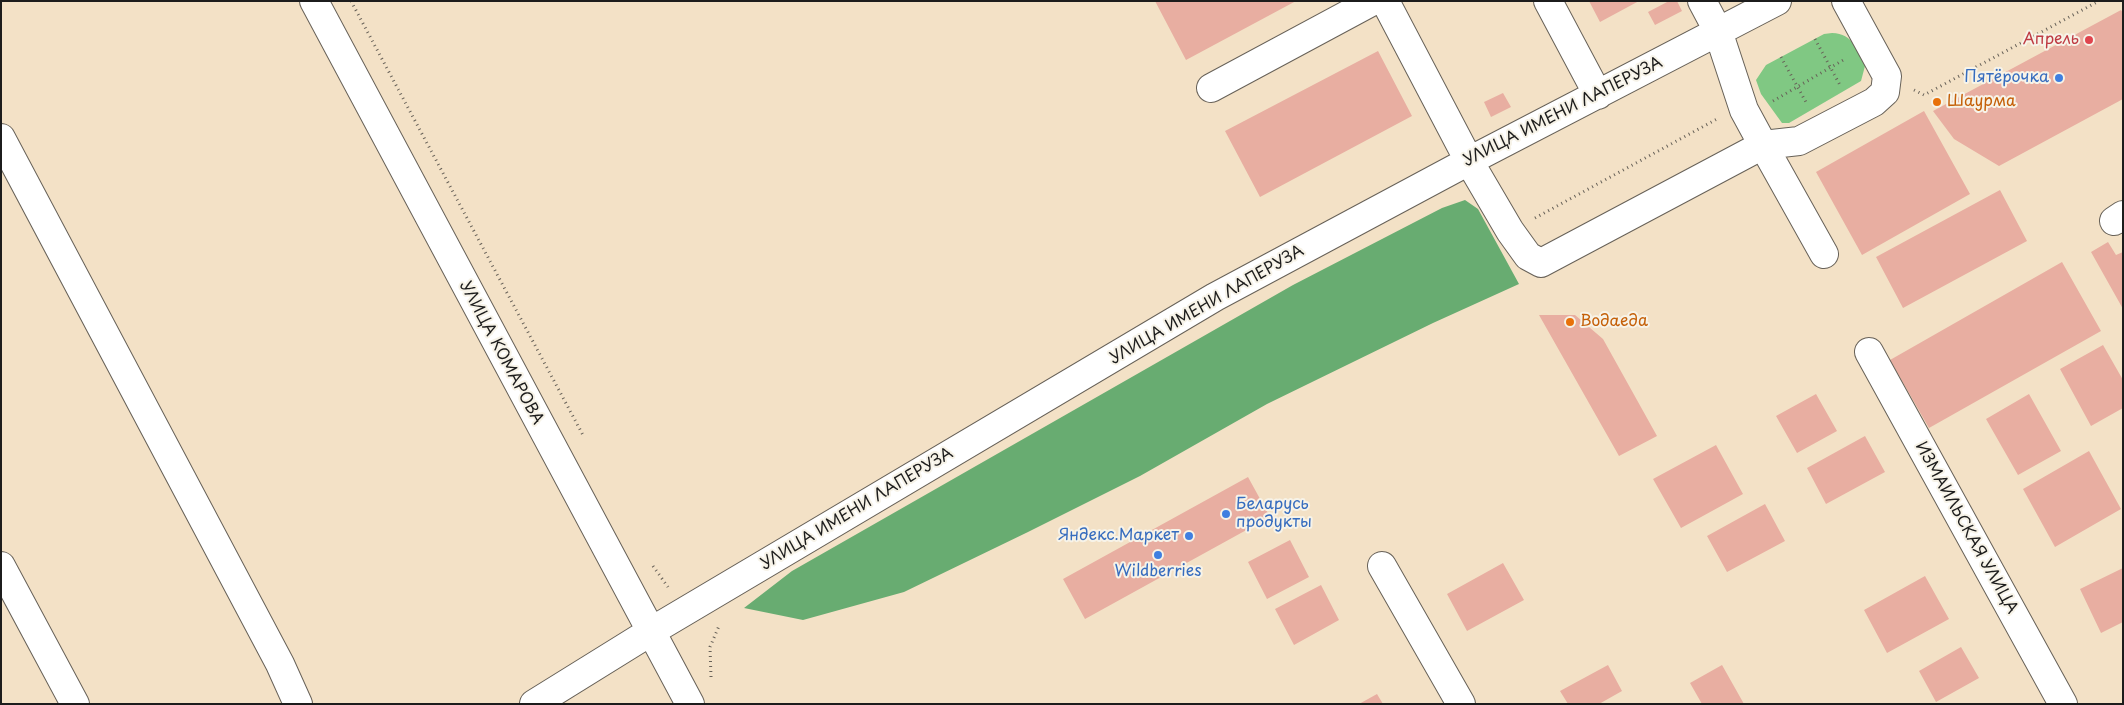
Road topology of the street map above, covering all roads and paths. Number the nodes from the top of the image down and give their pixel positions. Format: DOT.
graph roads {
  1 [pos="314,1"];
  2 [pos="351,1"];
  3 [pos="1373,1"];
  4 [pos="1384,1"];
  5 [pos="1548,1"];
  6 [pos="1702,1"];
  7 [pos="1777,1"];
  8 [pos="1846,1"];
  9 [pos="2098,1"];
  10 [pos="1718,31"];
  11 [pos="1815,39"];
  12 [pos="1851,56"];
  13 [pos="1781,57"];
  14 [pos="1830,68"];
  15 [pos="1887,76"];
  16 [pos="1797,86"];
  17 [pos="1211,88"];
  18 [pos="1844,92"];
  19 [pos="1598,95"];
  20 [pos="1768,104"];
  21 [pos="1811,111"];
  22 [pos="1721,117"];
  23 [pos="1,138"];
  24 [pos="1763,145"];
  25 [pos="1469,161"];
  26 [pos="1534,218"];
  27 [pos="1824,254"];
  28 [pos="1869,352"];
  29 [pos="588,446"];
  30 [pos="648,559"];
  31 [pos="1,566"];
  32 [pos="1382,566"];
  33 [pos="715,593"];
  34 [pos="650,632"];
  35 [pos="75,704"];
  36 [pos="298,704"];
  37 [pos="534,704"];
  38 [pos="690,704"];
  39 [pos="1460,704"];
  40 [pos="2063,704"];
  1 -- 34 [label="street, УЛИЦА КОМАРОВА"];
  2 -- 29 [label="path"];
  3 -- 17 [label="street"];
  4 -- 25 [label="street"];
  5 -- 19 [label="street"];
  6 -- 10 [label="street"];
  7 -- 10 [label="street, УЛИЦА ИМЕНИ ЛАПЕРУЗА"];
  8 -- 15 [label="street"];
  9 -- 15 [label="path"];
  10 -- 19 [label="street, УЛИЦА ИМЕНИ ЛАПЕРУЗА"];
  10 -- 24 [label="street"];
  11 -- 14 [label="path"];
  12 -- 14 [label="path"];
  13 -- 16 [label="path"];
  14 -- 16 [label="path"];
  14 -- 18 [label="path"];
  15 -- 24 [label="street"];
  16 -- 20 [label="path"];
  16 -- 21 [label="path"];
  19 -- 25 [label="street, УЛИЦА ИМЕНИ ЛАПЕРУЗА"];
  22 -- 26 [label="path"];
  23 -- 36 [label="street"];
  24 -- 25 [label="street"];
  24 -- 27 [label="street"];
  25 -- 33 [label="street, УЛИЦА ИМЕНИ ЛАПЕРУЗА"];
  28 -- 40 [label="street, ИЗМАИЛЬСКАЯ УЛИЦА"];
  30 -- 33 [label="path"];
  31 -- 35 [label="street"];
  32 -- 39 [label="street"];
  33 -- 34 [label="street, УЛИЦА ИМЕНИ ЛАПЕРУЗА"];
  34 -- 37 [label="street, УЛИЦА ИМЕНИ ЛАПЕРУЗА"];
  34 -- 38 [label="street, УЛИЦА КОМАРОВА"];
}
